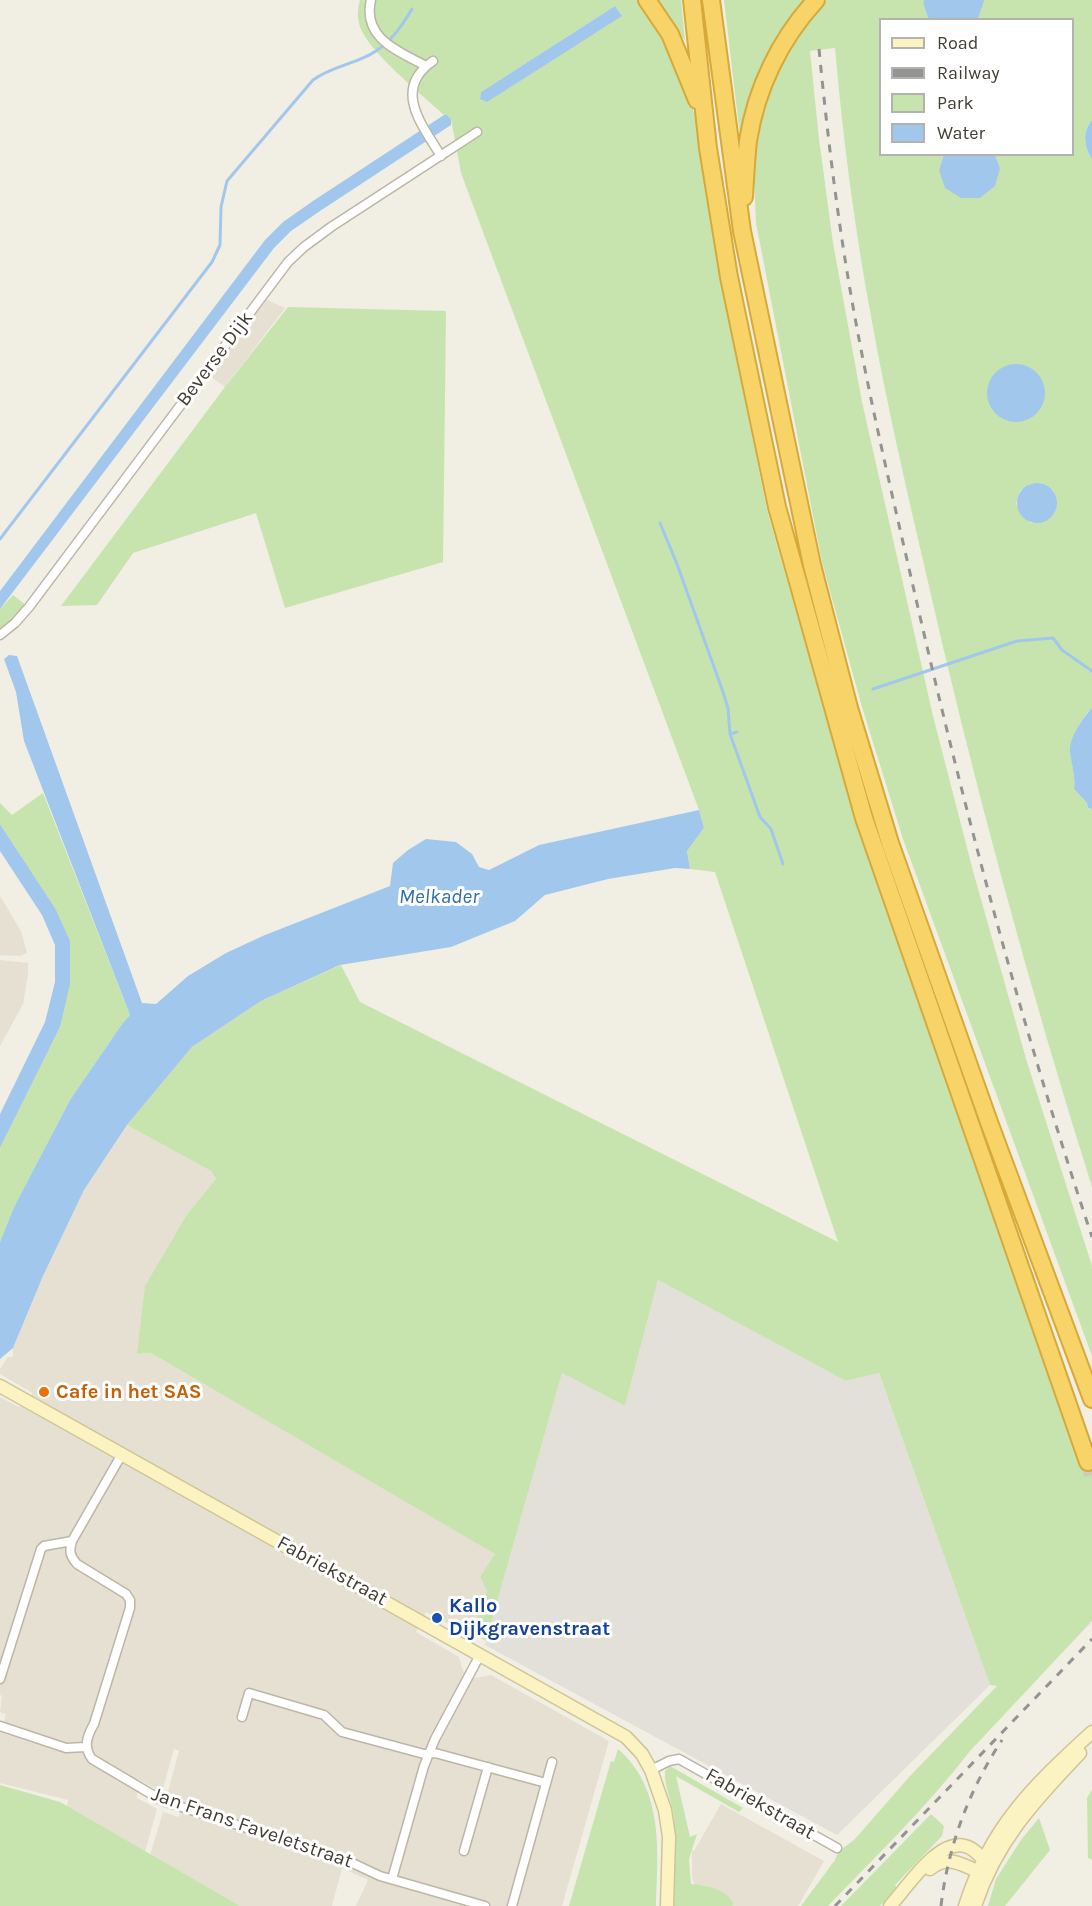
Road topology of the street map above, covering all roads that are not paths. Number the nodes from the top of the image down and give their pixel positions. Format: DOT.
graph roads {
  1 [pos="371,0"];
  2 [pos="646,0"];
  3 [pos="692,0"];
  4 [pos="711,0"];
  5 [pos="816,0"];
  6 [pos="477,132"];
  7 [pos="708,148"];
  8 [pos="441,156"];
  9 [pos="742,231"];
  10 [pos="0,635"];
  11 [pos="0,1386"];
  12 [pos="1092,1399"];
  13 [pos="122,1454"];
  14 [pos="1088,1462"];
  15 [pos="72,1541"];
  16 [pos="480,1655"];
  17 [pos="0,1679"];
  18 [pos="242,1717"];
  19 [pos="0,1726"];
  20 [pos="1092,1732"];
  21 [pos="1092,1741"];
  22 [pos="86,1747"];
  23 [pos="429,1753"];
  24 [pos="552,1762"];
  25 [pos="488,1767"];
  26 [pos="651,1770"];
  27 [pos="546,1784"];
  28 [pos="837,1848"];
  29 [pos="464,1851"];
  30 [pos="984,1868"];
  31 [pos="392,1879"];
  32 [pos="904,1890"];
  33 [pos="485,1906"];
  34 [pos="512,1906"];
  35 [pos="667,1906"];
  36 [pos="890,1906"];
  37 [pos="965,1906"];
  38 [pos="975,1906"];
  1 -- 8 [label="street"];
  2 -- 7 [label="highway"];
  3 -- 7 [label="highway"];
  4 -- 9 [label="highway"];
  5 -- 9 [label="highway"];
  6 -- 8 [label="street, Beverse Dijk"];
  7 -- 14 [label="highway"];
  8 -- 10 [label="street, Beverse Dijk"];
  9 -- 12 [label="highway"];
  11 -- 13 [label="main road, Fabriekstraat"];
  13 -- 15 [label="street"];
  13 -- 16 [label="main road, Fabriekstraat"];
  15 -- 17 [label="street"];
  15 -- 22 [label="street"];
  16 -- 23 [label="street"];
  16 -- 26 [label="main road, Fabriekstraat"];
  18 -- 23 [label="street"];
  19 -- 22 [label="street"];
  20 -- 30 [label="main road"];
  21 -- 30 [label="main road"];
  22 -- 31 [label="street, Jan Frans Faveletstraat"];
  23 -- 25 [label="street"];
  23 -- 31 [label="street"];
  24 -- 27 [label="street"];
  25 -- 27 [label="street"];
  25 -- 29 [label="street"];
  26 -- 28 [label="street, Fabriekstraat"];
  26 -- 35 [label="main road, Fabriekstraat"];
  27 -- 34 [label="street"];
  30 -- 32 [label="main road"];
  30 -- 32 [label="main road"];
  30 -- 37 [label="main road"];
  30 -- 38 [label="main road"];
  31 -- 33 [label="street, Jan Frans Faveletstraat"];
  32 -- 36 [label="main road"];
}
